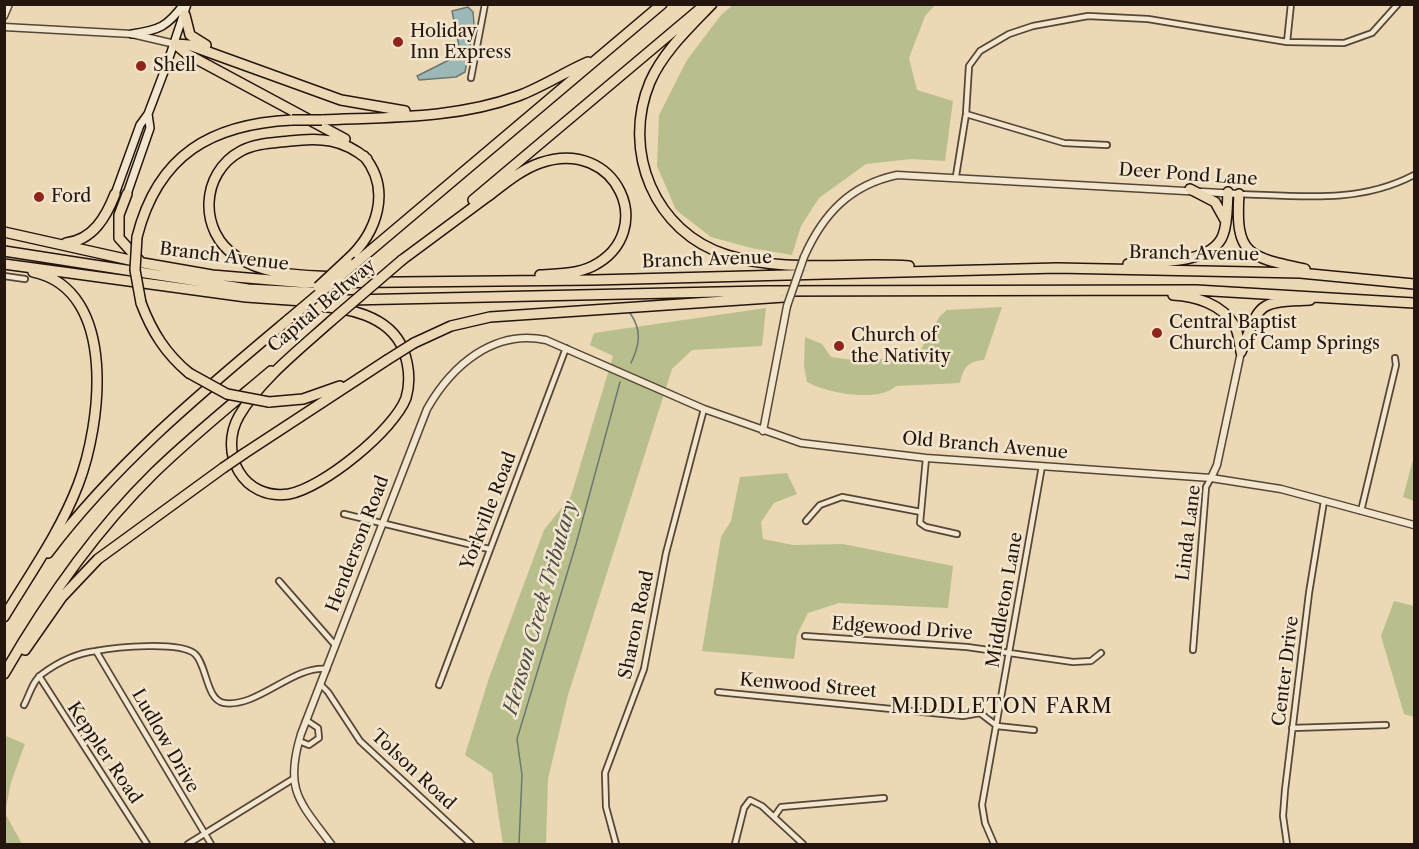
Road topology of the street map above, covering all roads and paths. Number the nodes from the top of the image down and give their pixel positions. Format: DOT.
graph roads {
  1 [pos="9,4"];
  2 [pos="186,4"];
  3 [pos="485,4"];
  4 [pos="662,4"];
  5 [pos="705,4"];
  6 [pos="712,4"];
  7 [pos="1291,4"];
  8 [pos="1398,4"];
  9 [pos="185,15"];
  10 [pos="4,16"];
  11 [pos="4,27"];
  12 [pos="132,34"];
  13 [pos="1287,42"];
  14 [pos="175,44"];
  15 [pos="599,57"];
  16 [pos="250,67"];
  17 [pos="471,78"];
  18 [pos="148,114"];
  19 [pos="966,114"];
  20 [pos="425,115"];
  21 [pos="1107,145"];
  22 [pos="367,159"];
  23 [pos="1414,175"];
  24 [pos="956,176"];
  25 [pos="1190,189"];
  26 [pos="1228,192"];
  27 [pos="115,194"];
  28 [pos="127,194"];
  29 [pos="1239,194"];
  30 [pos="1226,221"];
  31 [pos="4,232"];
  32 [pos="58,243"];
  33 [pos="4,251"];
  34 [pos="402,260"];
  35 [pos="143,263"];
  36 [pos="4,265"];
  37 [pos="1057,268"];
  38 [pos="959,270"];
  39 [pos="4,276"];
  40 [pos="1351,278"];
  41 [pos="25,279"];
  42 [pos="400,282"];
  43 [pos="465,282"];
  44 [pos="1414,284"];
  45 [pos="1105,291"];
  46 [pos="210,292"];
  47 [pos="860,292"];
  48 [pos="446,296"];
  49 [pos="1355,298"];
  50 [pos="1414,303"];
  51 [pos="286,319"];
  52 [pos="331,321"];
  53 [pos="566,347"];
  54 [pos="1241,352"];
  55 [pos="1395,358"];
  56 [pos="387,360"];
  57 [pos="704,409"];
  58 [pos="763,431"];
  59 [pos="926,458"];
  60 [pos="1042,466"];
  61 [pos="1211,478"];
  62 [pos="1324,501"];
  63 [pos="1361,511"];
  64 [pos="921,512"];
  65 [pos="344,514"];
  66 [pos="806,521"];
  67 [pos="383,525"];
  68 [pos="1414,525"];
  69 [pos="957,534"];
  70 [pos="489,549"];
  71 [pos="279,581"];
  72 [pos="4,617"];
  73 [pos="805,636"];
  74 [pos="335,645"];
  75 [pos="1193,650"];
  76 [pos="96,651"];
  77 [pos="1101,653"];
  78 [pos="1008,654"];
  79 [pos="327,669"];
  80 [pos="4,674"];
  81 [pos="39,676"];
  82 [pos="4,682"];
  83 [pos="320,684"];
  84 [pos="439,685"];
  85 [pos="718,692"];
  86 [pos="24,705"];
  87 [pos="306,720"];
  88 [pos="1386,725"];
  89 [pos="997,726"];
  90 [pos="1292,728"];
  91 [pos="1034,730"];
  92 [pos="299,741"];
  93 [pos="293,779"];
  94 [pos="884,798"];
  95 [pos="774,817"];
  96 [pos="204,835"];
  97 [pos="147,844"];
  98 [pos="188,844"];
  99 [pos="211,844"];
  100 [pos="332,844"];
  101 [pos="471,844"];
  102 [pos="616,844"];
  103 [pos="735,844"];
  104 [pos="803,844"];
  105 [pos="994,844"];
  106 [pos="1287,844"];
  1 -- 10 [label="street"];
  2 -- 9 [label="main road"];
  2 -- 12 [label="main road"];
  3 -- 17 [label="street"];
  4 -- 15 [label="highway, Capital Beltway"];
  5 -- 34 [label="highway, Capital Beltway"];
  6 -- 38 [label="highway"];
  7 -- 13 [label="street"];
  8 -- 13 [label="street"];
  9 -- 14 [label="main road"];
  9 -- 16 [label="highway"];
  11 -- 12 [label="street"];
  12 -- 14 [label="street"];
  13 -- 19 [label="street"];
  14 -- 16 [label="highway"];
  14 -- 18 [label="main road"];
  14 -- 22 [label="highway"];
  15 -- 20 [label="highway"];
  15 -- 51 [label="highway, Capital Beltway, bridge"];
  16 -- 20 [label="highway"];
  18 -- 27 [label="main road"];
  18 -- 28 [label="main road"];
  19 -- 21 [label="street"];
  19 -- 24 [label="street"];
  20 -- 56 [label="highway, bridge"];
  22 -- 42 [label="highway"];
  22 -- 51 [label="highway, bridge"];
  23 -- 29 [label="street, Deer Pond Lane"];
  24 -- 25 [label="street, Deer Pond Lane"];
  24 -- 58 [label="street, Deer Pond Lane, bridge"];
  25 -- 26 [label="street, Deer Pond Lane"];
  25 -- 30 [label="highway"];
  26 -- 29 [label="street, Deer Pond Lane"];
  26 -- 30 [label="highway"];
  27 -- 32 [label="highway"];
  28 -- 35 [label="highway"];
  29 -- 40 [label="highway"];
  30 -- 37 [label="highway"];
  31 -- 32 [label="highway, Branch Avenue"];
  32 -- 35 [label="highway, Branch Avenue"];
  33 -- 48 [label="highway"];
  34 -- 43 [label="highway"];
  34 -- 52 [label="highway, Capital Beltway, bridge"];
  35 -- 42 [label="highway, Branch Avenue"];
  36 -- 46 [label="highway, Branch Avenue"];
  36 -- 72 [label="highway"];
  37 -- 38 [label="highway, Branch Avenue"];
  37 -- 40 [label="highway, Branch Avenue"];
  38 -- 43 [label="highway, Branch Avenue"];
  39 -- 41 [label="street"];
  40 -- 44 [label="highway, Branch Avenue"];
  42 -- 43 [label="highway, Branch Avenue"];
  45 -- 47 [label="highway, Branch Avenue"];
  45 -- 49 [label="highway, Branch Avenue"];
  45 -- 54 [label="highway"];
  46 -- 48 [label="highway, Branch Avenue"];
  46 -- 52 [label="highway"];
  47 -- 48 [label="highway, Branch Avenue"];
  47 -- 56 [label="highway, bridge"];
  49 -- 50 [label="highway, Branch Avenue"];
  49 -- 54 [label="highway"];
  51 -- 72 [label="highway, Capital Beltway"];
  52 -- 80 [label="highway, Capital Beltway"];
  53 -- 57 [label="street, Old Branch Avenue"];
  53 -- 67 [label="street, Henderson Road"];
  53 -- 70 [label="street, Yorkville Road"];
  54 -- 61 [label="street, Linda Lane"];
  55 -- 63 [label="street"];
  56 -- 82 [label="highway, bridge"];
  57 -- 58 [label="street, Old Branch Avenue"];
  57 -- 102 [label="street, Sharon Road"];
  58 -- 59 [label="street, Old Branch Avenue"];
  59 -- 60 [label="street, Old Branch Avenue"];
  59 -- 64 [label="street"];
  60 -- 61 [label="street, Old Branch Avenue"];
  60 -- 78 [label="street, Middleton Lane"];
  61 -- 62 [label="street, Old Branch Avenue"];
  61 -- 75 [label="street, Linda Lane"];
  62 -- 63 [label="street, Old Branch Avenue"];
  62 -- 90 [label="street, Center Drive"];
  63 -- 68 [label="street, Old Branch Avenue"];
  64 -- 66 [label="street"];
  64 -- 69 [label="street"];
  65 -- 67 [label="street"];
  67 -- 70 [label="street"];
  67 -- 74 [label="street, Henderson Road"];
  70 -- 84 [label="street, Yorkville Road"];
  71 -- 74 [label="street"];
  73 -- 78 [label="street, Edgewood Drive"];
  74 -- 79 [label="street, Henderson Road"];
  76 -- 79 [label="street"];
  76 -- 81 [label="street"];
  76 -- 96 [label="street, Ludlow Drive"];
  77 -- 78 [label="street, Edgewood Drive"];
  78 -- 89 [label="street, Middleton Lane"];
  79 -- 83 [label="street, Henderson Road"];
  81 -- 86 [label="street"];
  81 -- 97 [label="street, Keppler Road"];
  83 -- 87 [label="street, Henderson Road"];
  83 -- 101 [label="street, Tolson Road"];
  85 -- 89 [label="street, Kenwood Street"];
  87 -- 92 [label="street, Henderson Road"];
  87 -- 92 [label="street"];
  88 -- 90 [label="street"];
  89 -- 91 [label="street, Kenwood Street"];
  89 -- 105 [label="street, Middleton Lane"];
  90 -- 106 [label="street, Center Drive"];
  92 -- 93 [label="street, Henderson Road"];
  93 -- 96 [label="street"];
  93 -- 100 [label="street, Henderson Road"];
  94 -- 95 [label="street"];
  95 -- 103 [label="street"];
  95 -- 104 [label="street"];
  96 -- 98 [label="street"];
  96 -- 99 [label="street, Ludlow Drive"];
}
